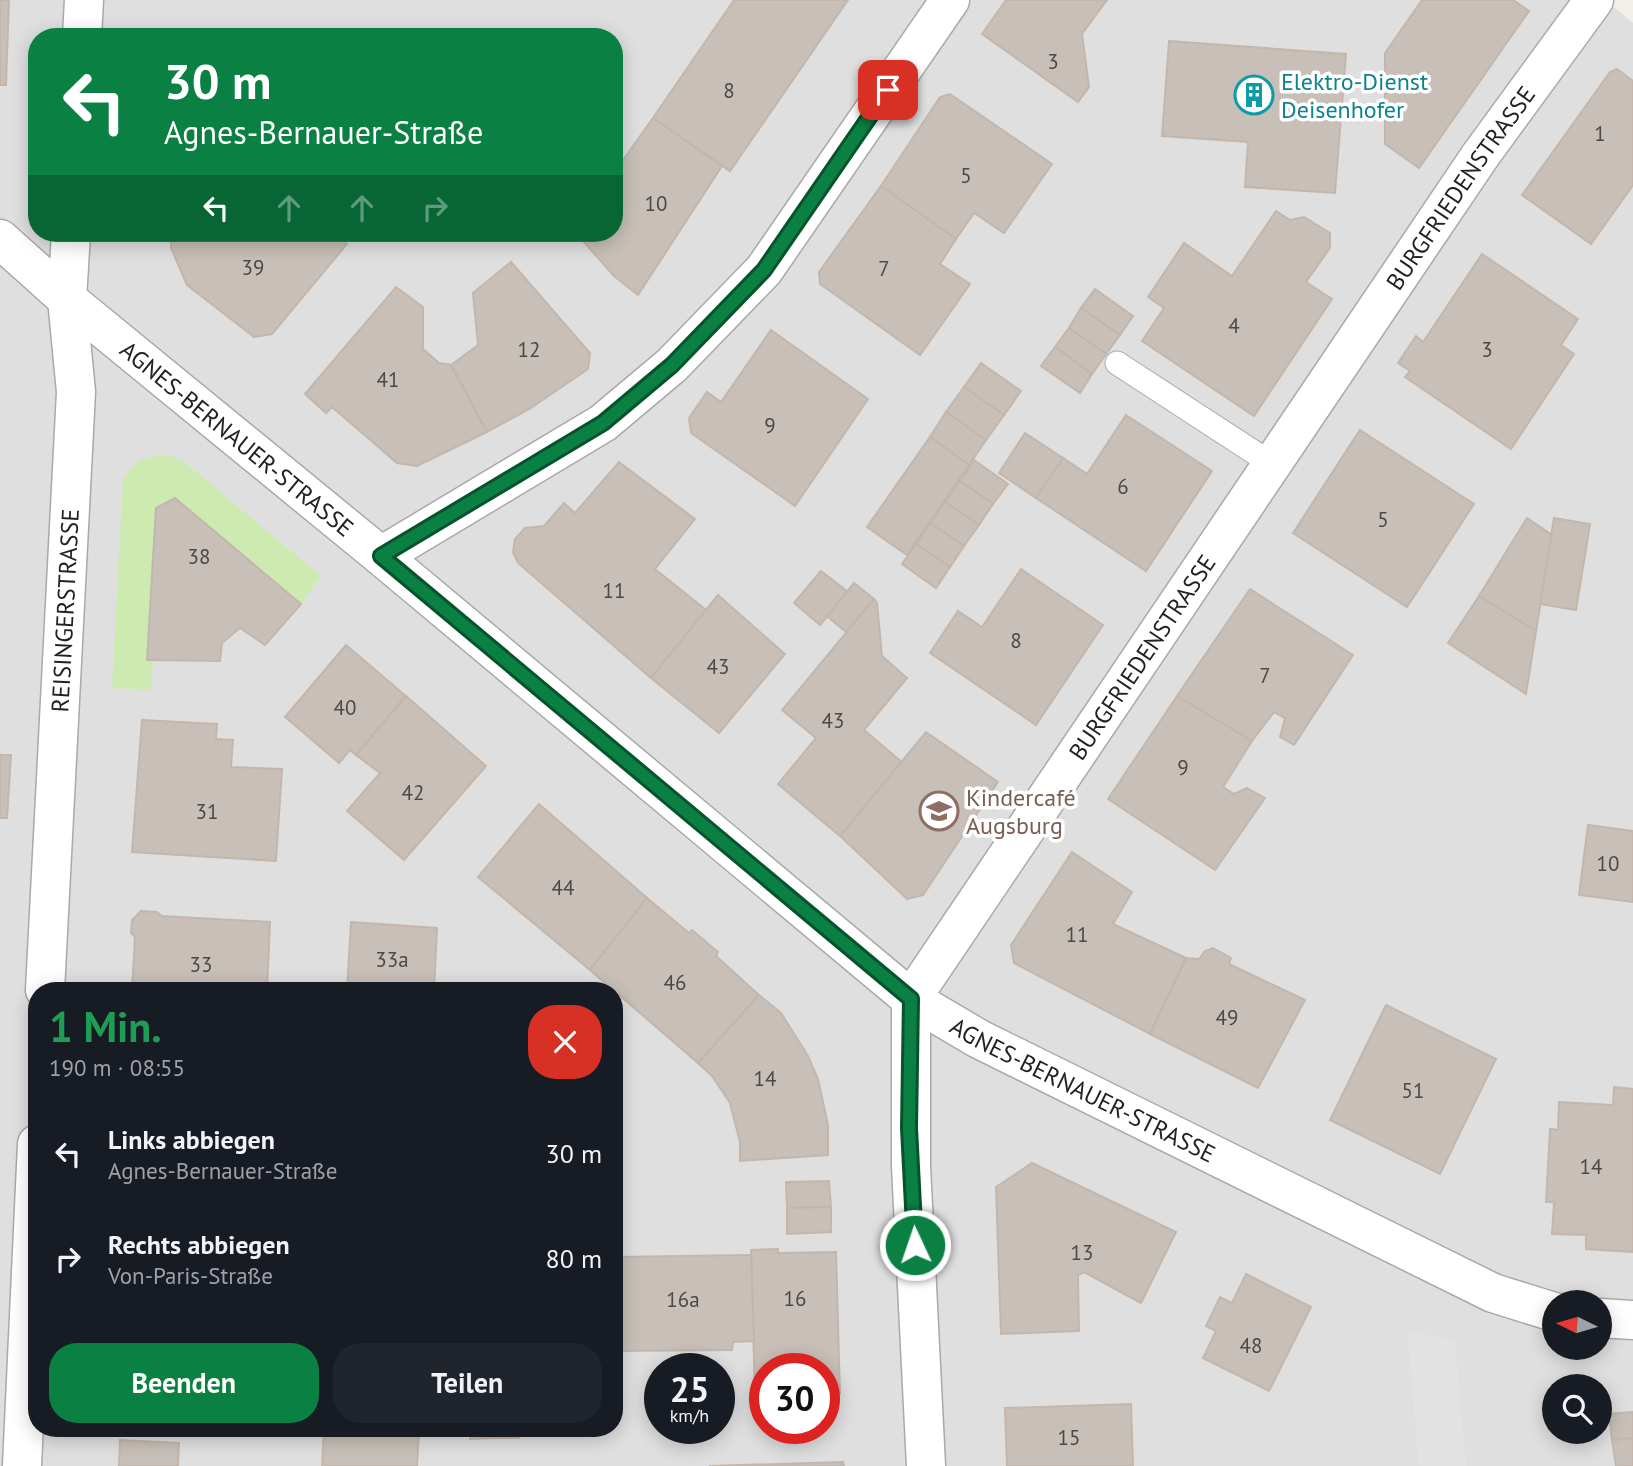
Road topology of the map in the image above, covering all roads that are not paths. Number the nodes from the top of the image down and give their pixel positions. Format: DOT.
graph roads {
  1 [pos="84,0"];
  2 [pos="950,0"];
  3 [pos="1594,0"];
  4 [pos="82,28"];
  5 [pos="0,239"];
  6 [pos="70,242"];
  7 [pos="67,299"];
  8 [pos="1117,363"];
  9 [pos="1272,464"];
  10 [pos="381,556"];
  11 [pos="45,982"];
  12 [pos="911,999"];
  13 [pos="1542,1307"];
  14 [pos="1612,1319"];
  15 [pos="1633,1320"];
  16 [pos="28,1337"];
  17 [pos="22,1466"];
  18 [pos="926,1466"];
  1 -- 4 [label="street"];
  2 -- 10 [label="street"];
  3 -- 9 [label="street, BURGFRIEDENSTRASSE"];
  5 -- 7 [label="street, AGNES-BERNAUER-STRASSE"];
  6 -- 7 [label="street, REISINGERSTRASSE"];
  7 -- 10 [label="street, AGNES-BERNAUER-STRASSE"];
  7 -- 11 [label="street, REISINGERSTRASSE"];
  8 -- 9 [label="lane"];
  9 -- 12 [label="street, BURGFRIEDENSTRASSE"];
  10 -- 12 [label="street, AGNES-BERNAUER-STRASSE"];
  12 -- 13 [label="street, AGNES-BERNAUER-STRASSE"];
  12 -- 18 [label="street"];
  14 -- 15 [label="street"];
  16 -- 17 [label="street"];
}
